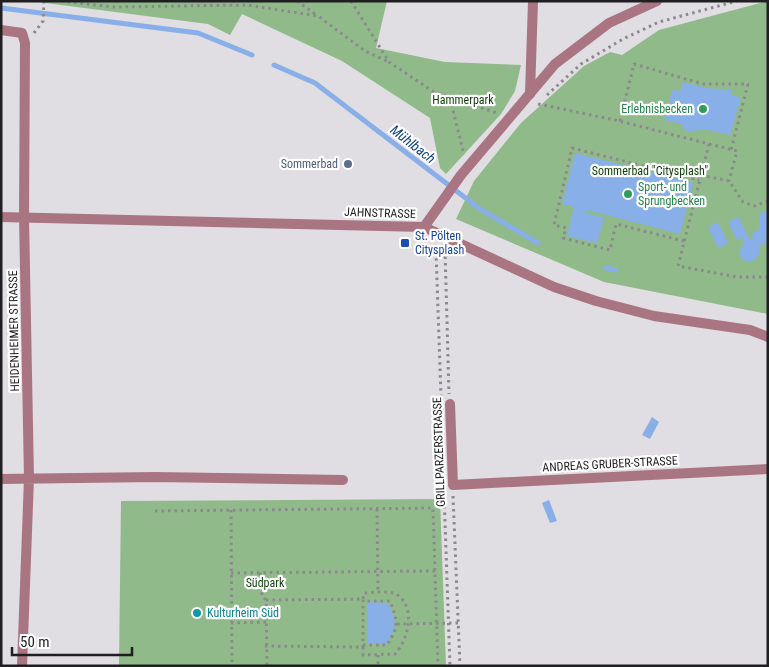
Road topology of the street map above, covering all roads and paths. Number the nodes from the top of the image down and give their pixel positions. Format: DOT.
graph roads {
  1 [pos="60,1"];
  2 [pos="298,1"];
  3 [pos="351,1"];
  4 [pos="533,1"];
  5 [pos="658,1"];
  6 [pos="738,1"];
  7 [pos="44,2"];
  8 [pos="318,16"];
  9 [pos="43,20"];
  10 [pos="1,30"];
  11 [pos="389,62"];
  12 [pos="530,94"];
  13 [pos="450,98"];
  14 [pos="538,104"];
  15 [pos="514,114"];
  16 [pos="620,121"];
  17 [pos="708,144"];
  18 [pos="731,150"];
  19 [pos="464,171"];
  20 [pos="701,174"];
  21 [pos="699,180"];
  22 [pos="729,181"];
  23 [pos="768,201"];
  24 [pos="1,217"];
  25 [pos="24,217"];
  26 [pos="424,227"];
  27 [pos="445,238"];
  28 [pos="684,241"];
  29 [pos="768,277"];
  30 [pos="768,337"];
  31 [pos="450,404"];
  32 [pos="768,469"];
  33 [pos="1,478"];
  34 [pos="29,478"];
  35 [pos="343,480"];
  36 [pos="453,485"];
  37 [pos="377,509"];
  38 [pos="231,510"];
  39 [pos="155,511"];
  40 [pos="435,571"];
  41 [pos="378,572"];
  42 [pos="231,573"];
  43 [pos="260,573"];
  44 [pos="378,592"];
  45 [pos="266,600"];
  46 [pos="363,600"];
  47 [pos="266,622"];
  48 [pos="231,623"];
  49 [pos="437,623"];
  50 [pos="458,623"];
  51 [pos="397,624"];
  52 [pos="409,624"];
  53 [pos="266,646"];
  54 [pos="363,646"];
  55 [pos="378,655"];
  56 [pos="22,666"];
  57 [pos="232,666"];
  58 [pos="266,666"];
  59 [pos="378,666"];
  60 [pos="438,666"];
  61 [pos="460,666"];
  1 -- 8 [label="path"];
  2 -- 8 [label="path"];
  3 -- 11 [label="path"];
  4 -- 12 [label="street"];
  5 -- 12 [label="street"];
  6 -- 14 [label="path"];
  7 -- 9 [label="path"];
  8 -- 11 [label="path"];
  10 -- 25 [label="street, HEIDENHEIMER STRASSE"];
  11 -- 13 [label="path"];
  12 -- 15 [label="street"];
  13 -- 15 [label="path"];
  13 -- 19 [label="path"];
  14 -- 15 [label="path"];
  14 -- 16 [label="path"];
  15 -- 19 [label="street"];
  16 -- 17 [label="path"];
  16 -- 18 [label="path"];
  17 -- 18 [label="path"];
  17 -- 20 [label="path"];
  18 -- 22 [label="path"];
  19 -- 26 [label="street"];
  20 -- 21 [label="path"];
  20 -- 22 [label="path"];
  21 -- 28 [label="path"];
  21 -- 28 [label="path"];
  22 -- 23 [label="path"];
  24 -- 25 [label="street, JAHNSTRASSE"];
  25 -- 26 [label="street, JAHNSTRASSE"];
  25 -- 34 [label="street, HEIDENHEIMER STRASSE"];
  26 -- 27 [label="street, JAHNSTRASSE"];
  27 -- 30 [label="street, JAHNSTRASSE"];
  27 -- 31 [label="path, GRILLPARZERSTRASSE"];
  28 -- 29 [label="path"];
  31 -- 36 [label="street, GRILLPARZERSTRASSE"];
  32 -- 36 [label="street, ANDREAS GRUBER-STRASSE"];
  33 -- 34 [label="street"];
  34 -- 35 [label="street"];
  34 -- 56 [label="street, HEIDENHEIMER STRASSE"];
  36 -- 50 [label="path, GRILLPARZERSTRASSE"];
  37 -- 38 [label="path"];
  37 -- 40 [label="path"];
  37 -- 41 [label="path"];
  38 -- 39 [label="path"];
  38 -- 42 [label="path"];
  40 -- 41 [label="path"];
  40 -- 49 [label="path"];
  41 -- 43 [label="path"];
  41 -- 44 [label="path"];
  42 -- 43 [label="path"];
  42 -- 48 [label="path"];
  43 -- 45 [label="path"];
  44 -- 46 [label="path"];
  44 -- 52 [label="path"];
  45 -- 46 [label="path"];
  45 -- 47 [label="path"];
  46 -- 51 [label="path"];
  46 -- 54 [label="path"];
  47 -- 48 [label="path"];
  47 -- 53 [label="path"];
  48 -- 57 [label="path"];
  49 -- 50 [label="path"];
  49 -- 52 [label="path"];
  49 -- 60 [label="path"];
  50 -- 61 [label="path, GRILLPARZERSTRASSE"];
  51 -- 52 [label="path"];
  51 -- 54 [label="path"];
  52 -- 55 [label="path"];
  53 -- 54 [label="path"];
  53 -- 58 [label="path"];
  54 -- 55 [label="path"];
  55 -- 59 [label="path"];
}
